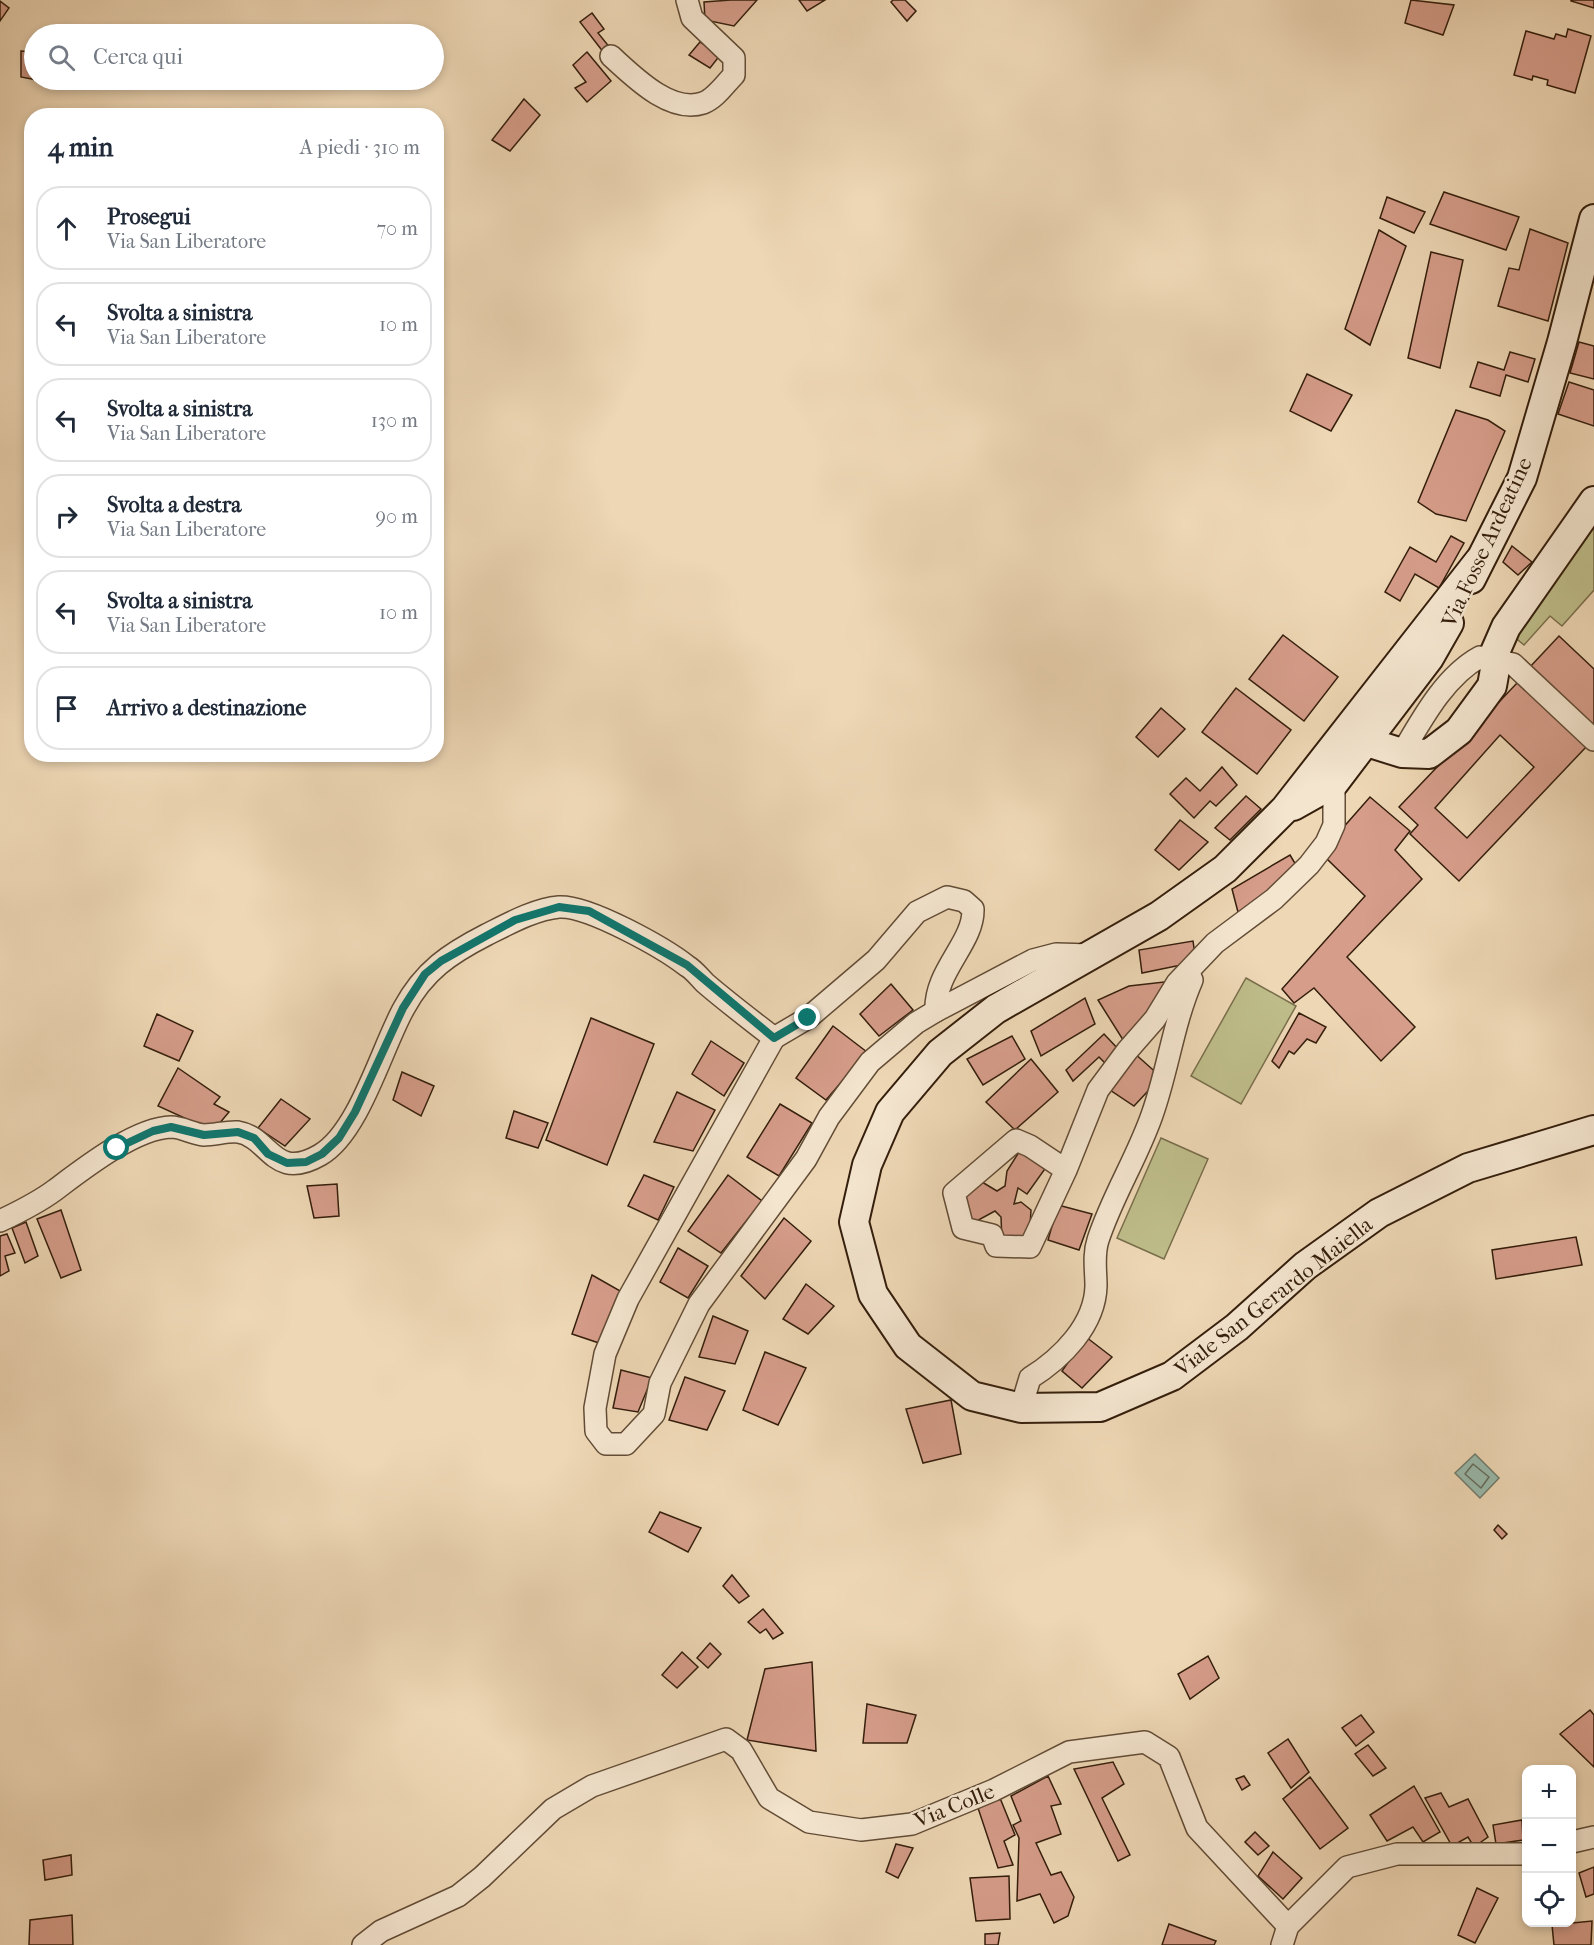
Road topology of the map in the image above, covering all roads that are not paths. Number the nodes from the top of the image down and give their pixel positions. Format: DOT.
graph roads {
  1 [pos="687,0"];
  2 [pos="611,56"];
  3 [pos="1594,219"];
  4 [pos="1594,501"];
  5 [pos="1479,561"];
  6 [pos="1492,659"];
  7 [pos="1594,740"];
  8 [pos="1367,742"];
  9 [pos="1334,783"];
  10 [pos="1285,809"];
  11 [pos="1093,956"];
  12 [pos="1198,964"];
  13 [pos="936,1011"];
  14 [pos="774,1038"];
  15 [pos="1594,1130"];
  16 [pos="1066,1170"];
  17 [pos="0,1221"];
  18 [pos="1021,1408"];
  19 [pos="1594,1837"];
  20 [pos="1576,1841"];
  21 [pos="1522,1854"];
  22 [pos="1285,1936"];
  23 [pos="363,1945"];
  1 -- 2 [label="street"];
  3 -- 5 [label="main road, Via Fosse Ardeatine"];
  4 -- 6 [label="main road"];
  5 -- 8 [label="main road, Via Fosse Ardeatine"];
  5 -- 10 [label="main road"];
  6 -- 7 [label="street"];
  6 -- 8 [label="main road"];
  8 -- 9 [label="main road, Via Fosse Ardeatine"];
  9 -- 10 [label="main road, Viale San Gerardo Maiella"];
  9 -- 12 [label="street"];
  10 -- 11 [label="main road, Viale San Gerardo Maiella"];
  11 -- 13 [label="street"];
  11 -- 18 [label="main road, Viale San Gerardo Maiella"];
  12 -- 16 [label="street"];
  12 -- 18 [label="street"];
  13 -- 14 [label="street"];
  13 -- 14 [label="street"];
  14 -- 17 [label="street"];
  15 -- 18 [label="main road, Viale San Gerardo Maiella"];
  16 -- 16 [label="street"];
  19 -- 20 [label="street"];
  21 -- 22 [label="street"];
  22 -- 23 [label="street, Via Colle"];
}
